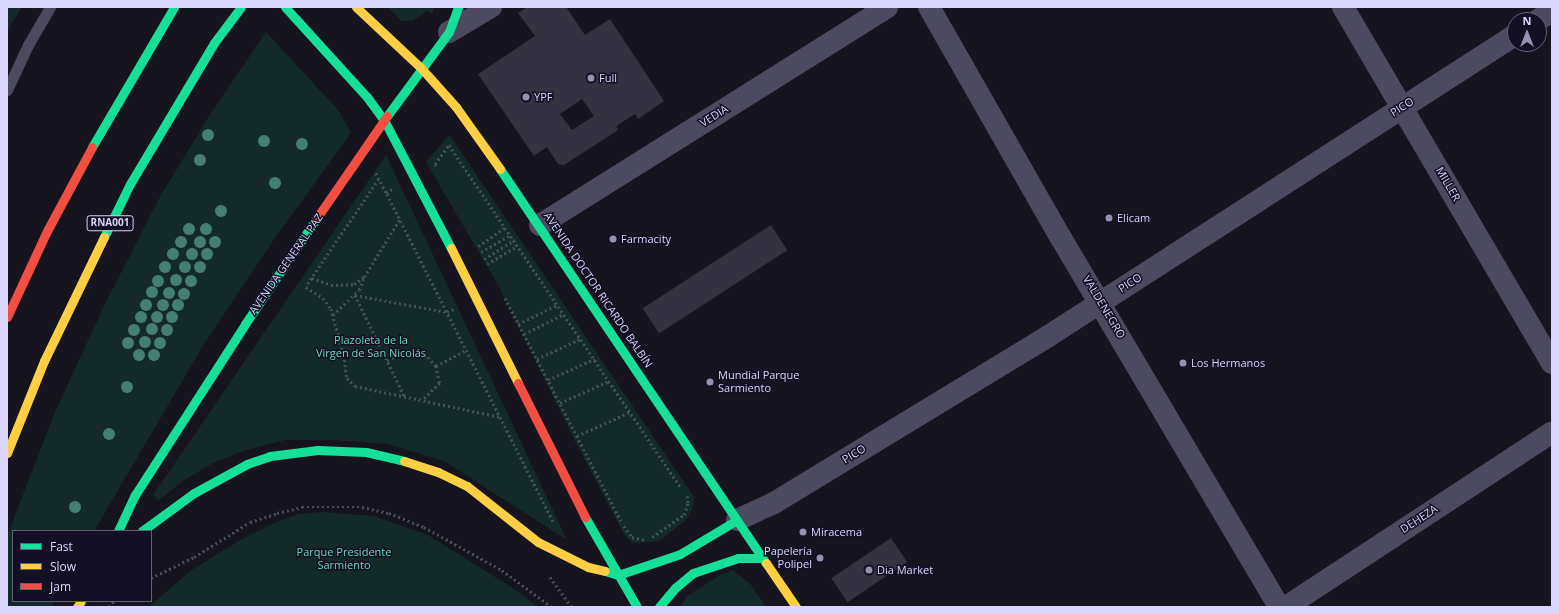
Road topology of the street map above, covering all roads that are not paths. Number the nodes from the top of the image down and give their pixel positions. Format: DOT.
graph roads {
  1 [pos="50,7"];
  2 [pos="165,7"];
  3 [pos="174,7"];
  4 [pos="241,7"];
  5 [pos="285,7"];
  6 [pos="356,7"];
  7 [pos="446,7"];
  8 [pos="458,7"];
  9 [pos="469,7"];
  10 [pos="491,7"];
  11 [pos="887,7"];
  12 [pos="929,7"];
  13 [pos="1343,7"];
  14 [pos="449,32"];
  15 [pos="1507,40"];
  16 [pos="422,68"];
  17 [pos="128,86"];
  18 [pos="7,90"];
  19 [pos="1403,107"];
  20 [pos="384,120"];
  21 [pos="540,225"];
  22 [pos="1101,302"];
  23 [pos="7,317"];
  24 [pos="1552,363"];
  25 [pos="1552,432"];
  26 [pos="7,453"];
  27 [pos="737,520"];
  28 [pos="118,530"];
  29 [pos="143,530"];
  30 [pos="762,558"];
  31 [pos="618,575"];
  32 [pos="637,607"];
  33 [pos="659,607"];
  34 [pos="796,607"];
  35 [pos="1279,607"];
  36 [pos="1286,607"];
  1 -- 18 [label="lane"];
  2 -- 17 [label="main road"];
  3 -- 17 [label="main road"];
  4 -- 26 [label="main road, RNA001"];
  5 -- 20 [label="main road"];
  6 -- 16 [label="main road, AVENIDA DOCTOR RICARDO BALBÍN"];
  7 -- 14 [label="main road"];
  8 -- 14 [label="main road"];
  9 -- 14 [label="street, AVENIDA GENERAL PAZ"];
  10 -- 14 [label="street"];
  11 -- 21 [label="street, VEDIA"];
  12 -- 22 [label="street, VALDENEGRO"];
  13 -- 19 [label="street, MILLER"];
  14 -- 16 [label="main road, AVENIDA GENERAL PAZ"];
  15 -- 19 [label="street, PICO"];
  16 -- 20 [label="main road, AVENIDA GENERAL PAZ"];
  16 -- 21 [label="main road, AVENIDA DOCTOR RICARDO BALBÍN"];
  17 -- 23 [label="main road"];
  19 -- 22 [label="street, PICO"];
  19 -- 24 [label="street, MILLER"];
  20 -- 28 [label="main road, AVENIDA GENERAL PAZ"];
  20 -- 31 [label="main road"];
  21 -- 27 [label="main road, AVENIDA DOCTOR RICARDO BALBÍN"];
  22 -- 27 [label="street, PICO"];
  22 -- 35 [label="street, VALDENEGRO"];
  25 -- 36 [label="street, DEHEZA"];
  27 -- 30 [label="main road, AVENIDA DOCTOR RICARDO BALBÍN"];
  27 -- 31 [label="main road"];
  29 -- 31 [label="main road"];
  30 -- 33 [label="main road"];
  30 -- 34 [label="main road, AVENIDA DOCTOR RICARDO BALBÍN"];
  31 -- 32 [label="main road"];
}
